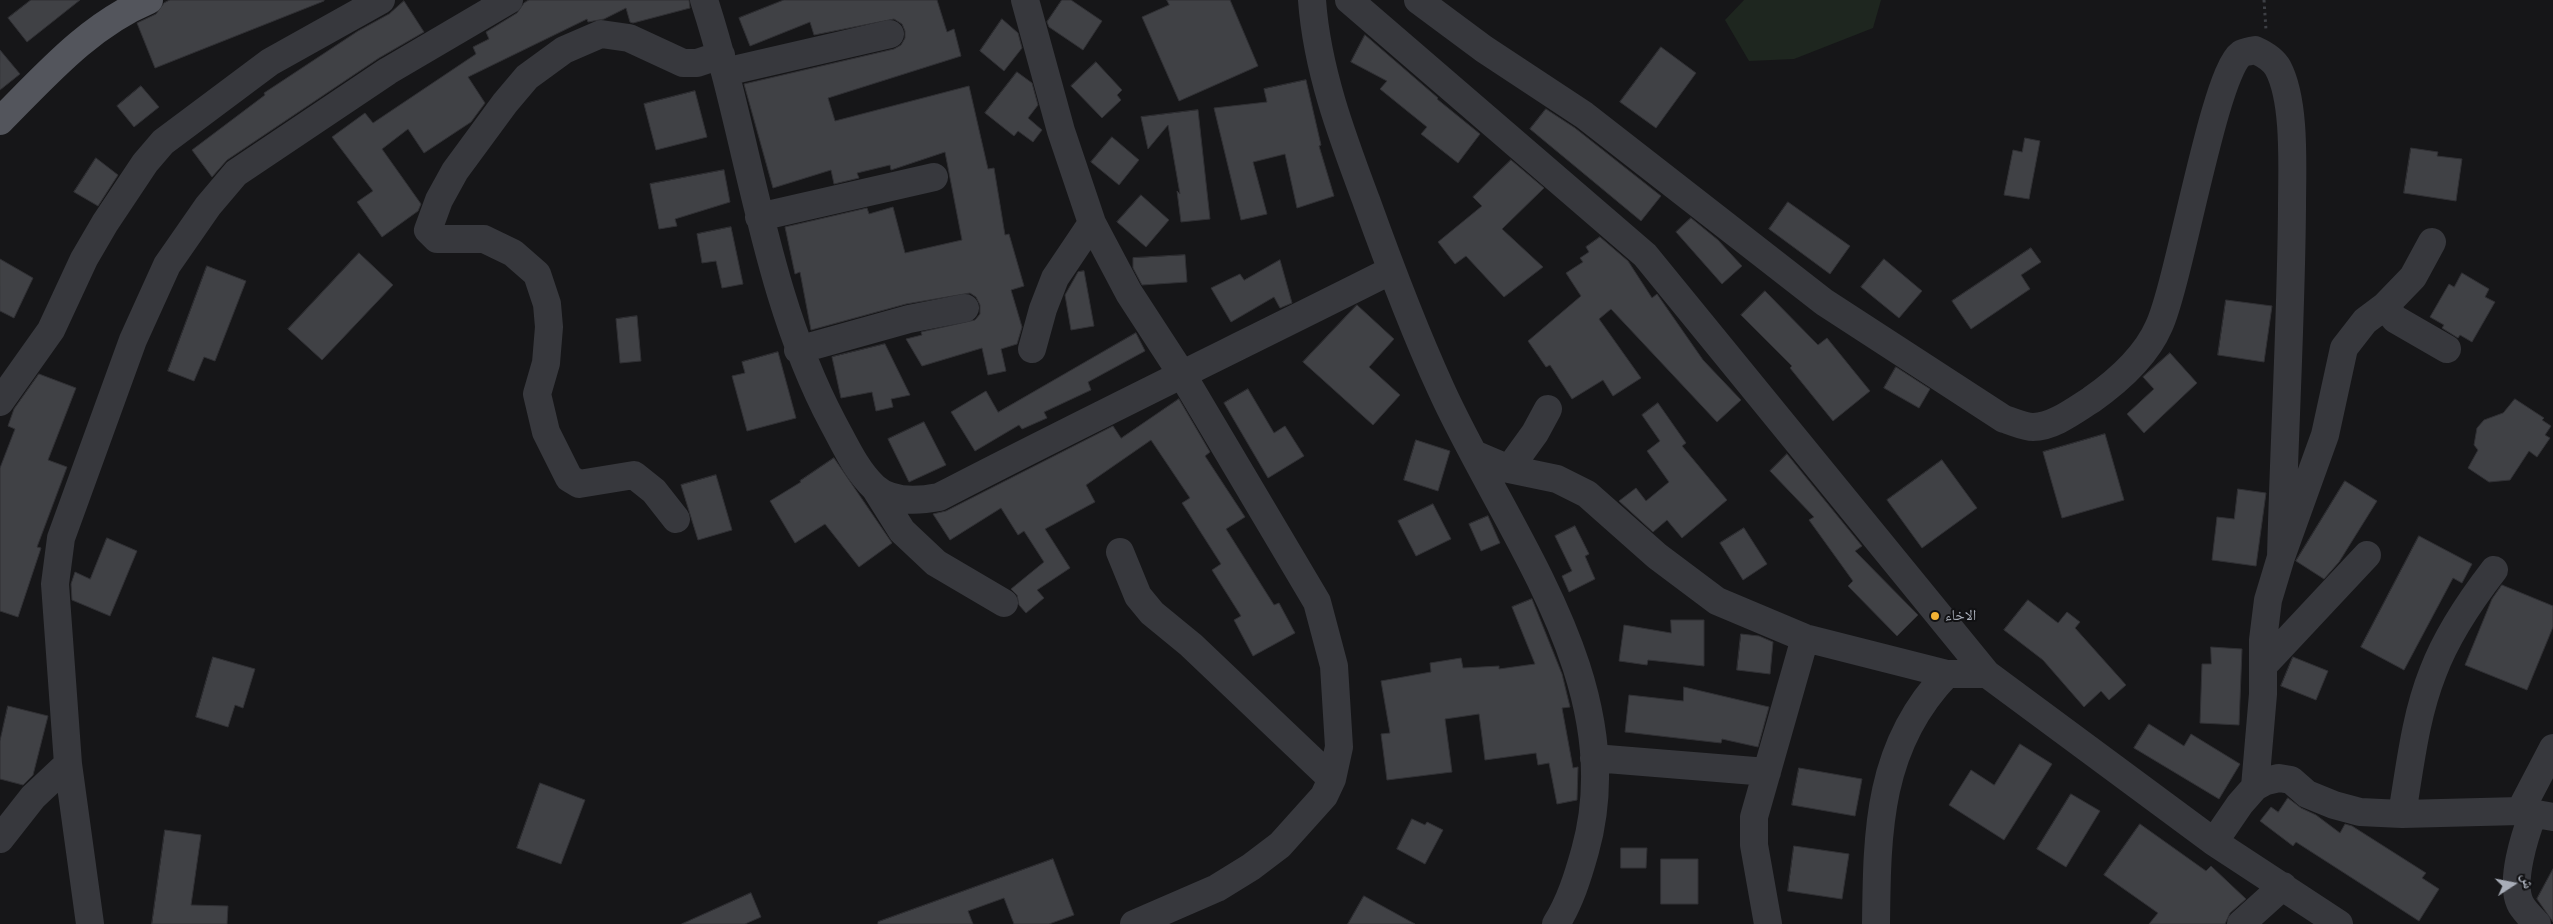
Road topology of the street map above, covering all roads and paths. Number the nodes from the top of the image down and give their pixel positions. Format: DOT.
graph roads {
  1 [pos="149,0"];
  2 [pos="381,0"];
  3 [pos="509,0"];
  4 [pos="704,0"];
  5 [pos="1025,0"];
  6 [pos="1312,0"];
  7 [pos="1418,0"];
  8 [pos="1356,2"];
  9 [pos="890,34"];
  10 [pos="723,63"];
  11 [pos="0,121"];
  12 [pos="934,177"];
  13 [pos="758,217"];
  14 [pos="1092,223"];
  15 [pos="2432,242"];
  16 [pos="1392,270"];
  17 [pos="2385,306"];
  18 [pos="964,308"];
  19 [pos="1032,349"];
  20 [pos="2447,349"];
  21 [pos="798,350"];
  22 [pos="1182,376"];
  23 [pos="0,402"];
  24 [pos="1548,409"];
  25 [pos="1476,456"];
  26 [pos="1510,469"];
  27 [pos="875,488"];
  28 [pos="676,519"];
  29 [pos="1120,552"];
  30 [pos="2367,555"];
  31 [pos="2281,557"];
  32 [pos="2494,570"];
  33 [pos="1004,603"];
  34 [pos="1805,638"];
  35 [pos="2263,666"];
  36 [pos="1947,674"];
  37 [pos="1987,674"];
  38 [pos="2553,748"];
  39 [pos="1594,758"];
  40 [pos="68,764"];
  41 [pos="1767,772"];
  42 [pos="1332,779"];
  43 [pos="2255,787"];
  44 [pos="2402,814"];
  45 [pos="2535,814"];
  46 [pos="0,840"];
  47 [pos="2214,842"];
  48 [pos="2283,886"];
  49 [pos="90,924"];
  50 [pos="1134,924"];
  51 [pos="1556,924"];
  52 [pos="1768,924"];
  53 [pos="1876,924"];
  54 [pos="2241,924"];
  55 [pos="2339,924"];
  56 [pos="2537,924"];
  1 -- 11 [label="main road"];
  2 -- 23 [label="street"];
  3 -- 40 [label="street"];
  4 -- 10 [label="street"];
  5 -- 14 [label="street"];
  6 -- 16 [label="street"];
  7 -- 31 [label="street"];
  8 -- 37 [label="street"];
  9 -- 10 [label="street"];
  10 -- 13 [label="street"];
  10 -- 28 [label="street"];
  12 -- 13 [label="street"];
  13 -- 21 [label="street"];
  14 -- 19 [label="street"];
  14 -- 22 [label="street"];
  15 -- 17 [label="street"];
  16 -- 22 [label="street"];
  16 -- 25 [label="street"];
  17 -- 20 [label="street"];
  17 -- 31 [label="street"];
  18 -- 21 [label="street"];
  21 -- 27 [label="street"];
  22 -- 27 [label="street"];
  22 -- 42 [label="street"];
  24 -- 26 [label="street"];
  25 -- 26 [label="street"];
  25 -- 39 [label="street"];
  26 -- 34 [label="street"];
  27 -- 33 [label="street"];
  29 -- 42 [label="street"];
  30 -- 35 [label="street"];
  31 -- 35 [label="street"];
  32 -- 44 [label="street"];
  34 -- 36 [label="street"];
  34 -- 41 [label="street"];
  35 -- 43 [label="street"];
  36 -- 37 [label="street"];
  36 -- 53 [label="street"];
  37 -- 47 [label="street"];
  38 -- 45 [label="street"];
  39 -- 41 [label="street"];
  39 -- 51 [label="street"];
  40 -- 46 [label="street"];
  40 -- 49 [label="street"];
  41 -- 52 [label="street"];
  42 -- 50 [label="street"];
  43 -- 44 [label="street"];
  43 -- 47 [label="street"];
  44 -- 45 [label="street"];
  45 -- 56 [label="street"];
  47 -- 48 [label="street"];
  48 -- 54 [label="street"];
  48 -- 55 [label="street"];
}
